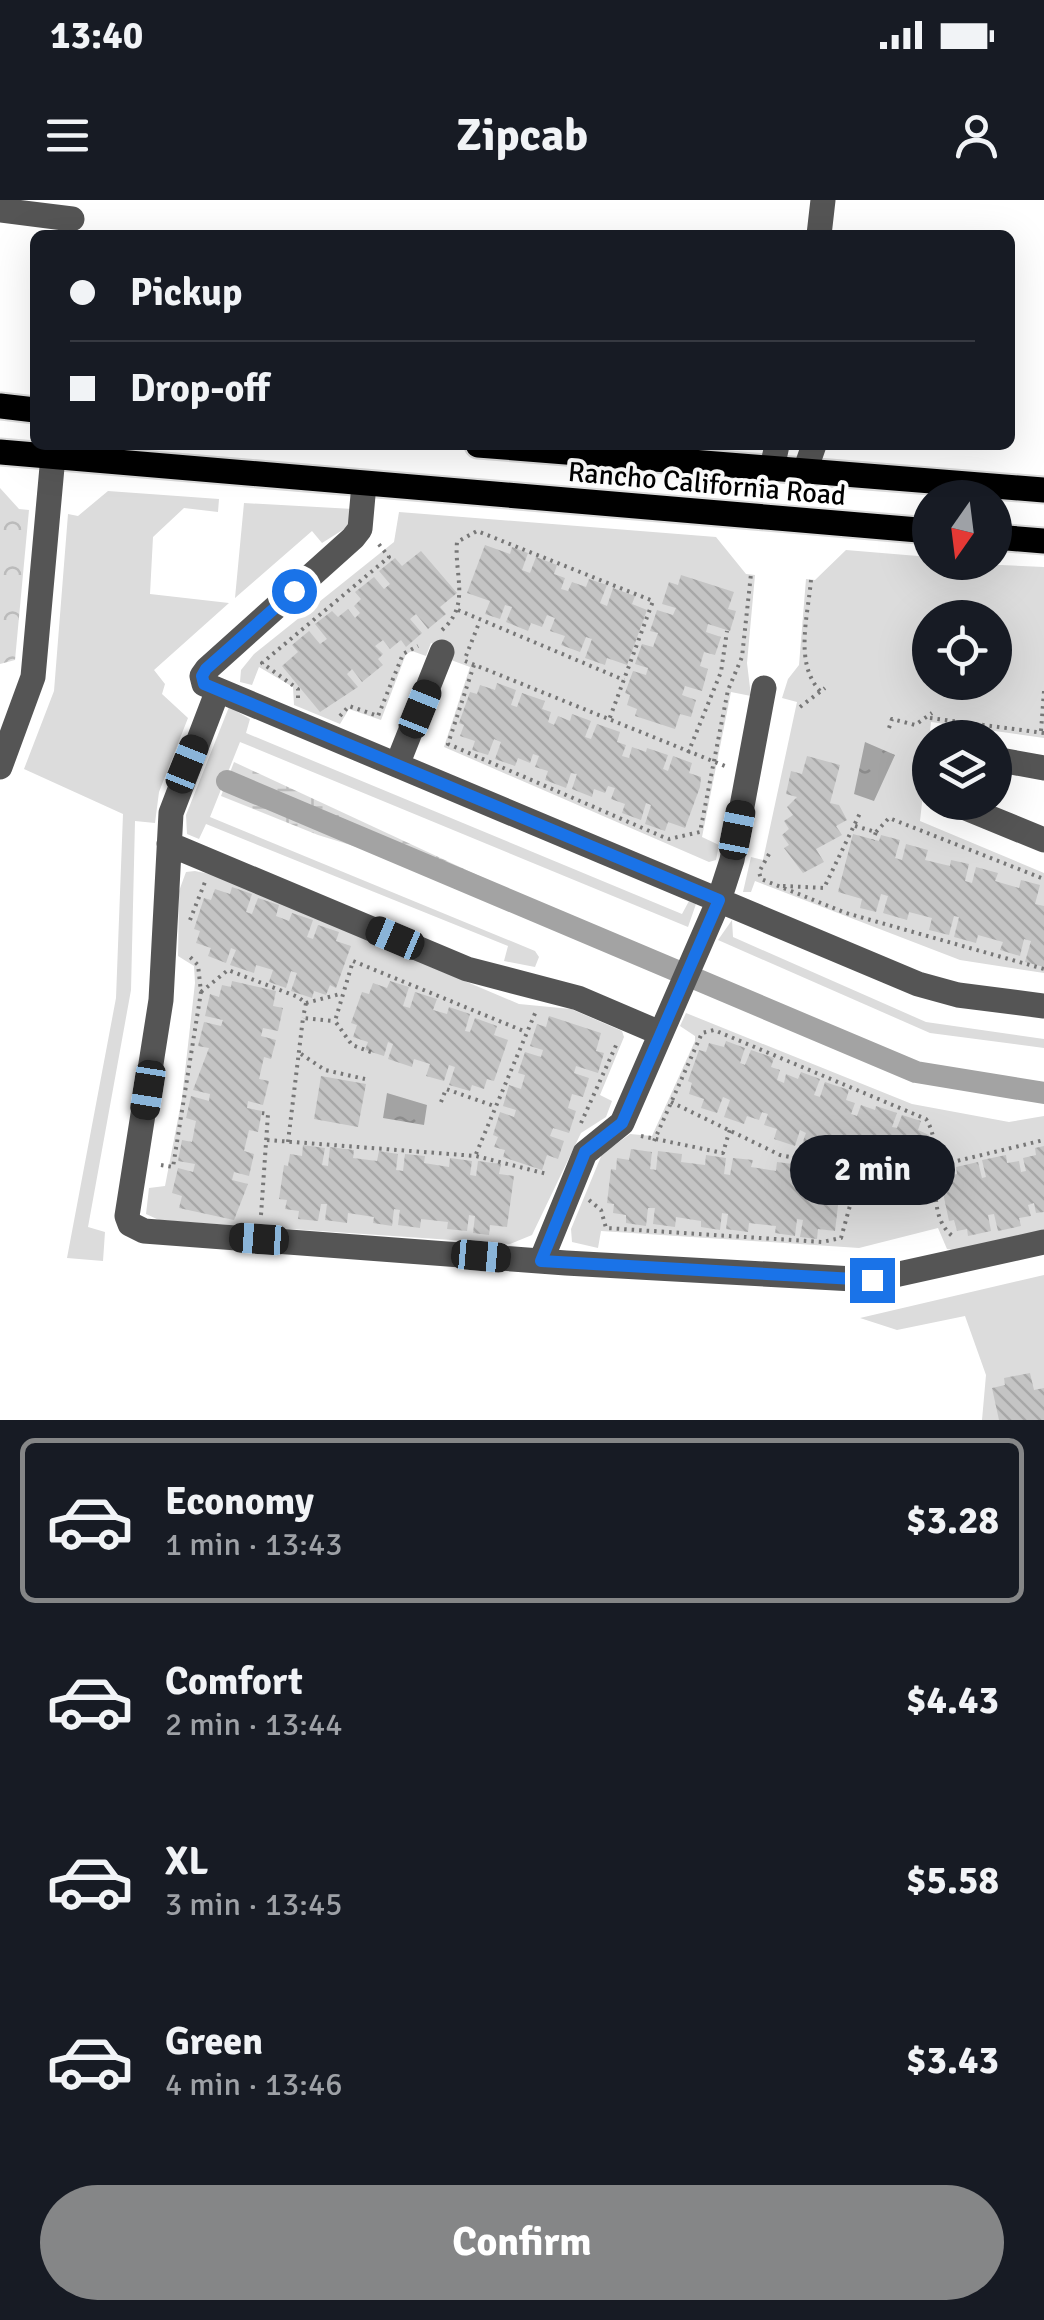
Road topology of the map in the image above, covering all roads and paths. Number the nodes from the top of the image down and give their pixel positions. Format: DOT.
graph roads {
  1 [pos="824,200"];
  2 [pos="0,210"];
  3 [pos="72,218"];
  4 [pos="819,230"];
  5 [pos="0,406"];
  6 [pos="30,409"];
  7 [pos="602,450"];
  8 [pos="812,450"];
  9 [pos="53,451"];
  10 [pos="0,452"];
  11 [pos="775,457"];
  12 [pos="805,471"];
  13 [pos="364,484"];
  14 [pos="1044,490"];
  15 [pos="360,529"];
  16 [pos="912,530"];
  17 [pos="1012,538"];
  18 [pos="1044,541"];
  19 [pos="751,574"];
  20 [pos="811,580"];
  21 [pos="458,610"];
  22 [pos="480,621"];
  23 [pos="727,631"];
  24 [pos="440,649"];
  25 [pos="474,665"];
  26 [pos="624,680"];
  27 [pos="715,687"];
  28 [pos="764,688"];
  29 [pos="218,690"];
  30 [pos="728,690"];
  31 [pos="1044,691"];
  32 [pos="297,703"];
  33 [pos="800,707"];
  34 [pos="324,715"];
  35 [pos="609,720"];
  36 [pos="9,723"];
  37 [pos="889,728"];
  38 [pos="1042,732"];
  39 [pos="688,753"];
  40 [pos="1012,762"];
  41 [pos="713,763"];
  42 [pos="397,765"];
  43 [pos="0,767"];
  44 [pos="1044,768"];
  45 [pos="748,772"];
  46 [pos="861,810"];
  47 [pos="995,820"];
  48 [pos="854,826"];
  49 [pos="876,832"];
  50 [pos="874,840"];
  51 [pos="1044,840"];
  52 [pos="169,844"];
  53 [pos="768,854"];
  54 [pos="214,862"];
  55 [pos="1044,879"];
  56 [pos="778,885"];
  57 [pos="719,900"];
  58 [pos="185,930"];
  59 [pos="182,945"];
  60 [pos="1044,969"];
  61 [pos="200,992"];
  62 [pos="340,994"];
  63 [pos="306,1003"];
  64 [pos="1044,1006"];
  65 [pos="539,1009"];
  66 [pos="303,1018"];
  67 [pos="627,1019"];
  68 [pos="335,1021"];
  69 [pos="526,1032"];
  70 [pos="660,1033"];
  71 [pos="299,1052"];
  72 [pos="371,1052"];
  73 [pos="365,1079"];
  74 [pos="441,1102"];
  75 [pos="670,1102"];
  76 [pos="495,1107"];
  77 [pos="262,1114"];
  78 [pos="730,1129"];
  79 [pos="575,1136"];
  80 [pos="630,1138"];
  81 [pos="267,1140"];
  82 [pos="654,1140"];
  83 [pos="1044,1140"];
  84 [pos="288,1142"];
  85 [pos="476,1156"];
  86 [pos="136,1160"];
  87 [pos="936,1166"];
  88 [pos="554,1169"];
  89 [pos="546,1174"];
  90 [pos="856,1184"];
  91 [pos="570,1190"];
  92 [pos="936,1196"];
  93 [pos="259,1239"];
  94 [pos="960,1240"];
  95 [pos="1044,1242"];
  96 [pos="541,1261"];
  1 -- 4 [label="street"];
  2 -- 3 [label="street"];
  5 -- 6 [label="main road"];
  7 -- 11 [label="main road, Rancho California Road"];
  8 -- 12 [label="street"];
  9 -- 10 [label="main road, Rancho California Road"];
  9 -- 13 [label="main road, Rancho California Road"];
  9 -- 36 [label="street"];
  11 -- 12 [label="main road, Rancho California Road"];
  12 -- 14 [label="main road, Rancho California Road"];
  13 -- 15 [label="street"];
  13 -- 16 [label="main road, Rancho California Road"];
  15 -- 29 [label="street"];
  15 -- 32 [label="path"];
  17 -- 18 [label="main road"];
  19 -- 30 [label="path"];
  20 -- 33 [label="path"];
  21 -- 22 [label="path"];
  21 -- 24 [label="path"];
  21 -- 26 [label="path"];
  22 -- 24 [label="path"];
  22 -- 26 [label="path"];
  23 -- 27 [label="path"];
  24 -- 25 [label="path"];
  24 -- 34 [label="path"];
  24 -- 42 [label="street"];
  25 -- 35 [label="path"];
  25 -- 41 [label="path"];
  26 -- 35 [label="path"];
  27 -- 30 [label="path"];
  27 -- 39 [label="path"];
  28 -- 45 [label="street"];
  29 -- 42 [label="street"];
  29 -- 52 [label="street"];
  30 -- 41 [label="path"];
  31 -- 38 [label="path"];
  35 -- 39 [label="path"];
  36 -- 43 [label="street"];
  37 -- 38 [label="path"];
  39 -- 41 [label="path"];
  40 -- 44 [label="street"];
  41 -- 45 [label="path"];
  42 -- 57 [label="street"];
  45 -- 57 [label="street"];
  46 -- 48 [label="path"];
  47 -- 51 [label="street"];
  48 -- 49 [label="path"];
  48 -- 56 [label="path"];
  49 -- 50 [label="path"];
  49 -- 55 [label="path"];
  52 -- 54 [label="street"];
  52 -- 86 [label="street"];
  53 -- 56 [label="path"];
  54 -- 58 [label="path"];
  54 -- 67 [label="street"];
  56 -- 60 [label="path"];
  57 -- 64 [label="street"];
  57 -- 70 [label="street"];
  59 -- 61 [label="path"];
  61 -- 63 [label="path"];
  61 -- 86 [label="path"];
  62 -- 63 [label="path"];
  62 -- 68 [label="path"];
  62 -- 69 [label="path"];
  63 -- 66 [label="path"];
  65 -- 69 [label="path"];
  66 -- 68 [label="path"];
  66 -- 71 [label="path"];
  67 -- 70 [label="street"];
  67 -- 79 [label="path"];
  68 -- 72 [label="path"];
  69 -- 76 [label="path"];
  70 -- 91 [label="street"];
  71 -- 73 [label="path"];
  71 -- 84 [label="path"];
  74 -- 76 [label="path"];
  75 -- 78 [label="path"];
  75 -- 82 [label="path"];
  75 -- 87 [label="path"];
  76 -- 85 [label="path"];
  77 -- 81 [label="path"];
  78 -- 82 [label="path"];
  78 -- 90 [label="path"];
  80 -- 82 [label="path"];
  81 -- 84 [label="path"];
  81 -- 93 [label="path"];
  83 -- 87 [label="path"];
  84 -- 85 [label="path"];
  85 -- 89 [label="path"];
  86 -- 93 [label="street"];
  87 -- 92 [label="path"];
  88 -- 89 [label="path"];
  89 -- 91 [label="path"];
  90 -- 91 [label="path"];
  90 -- 92 [label="path"];
  91 -- 96 [label="street"];
  92 -- 94 [label="path"];
  93 -- 96 [label="street"];
  95 -- 96 [label="street"];
}
